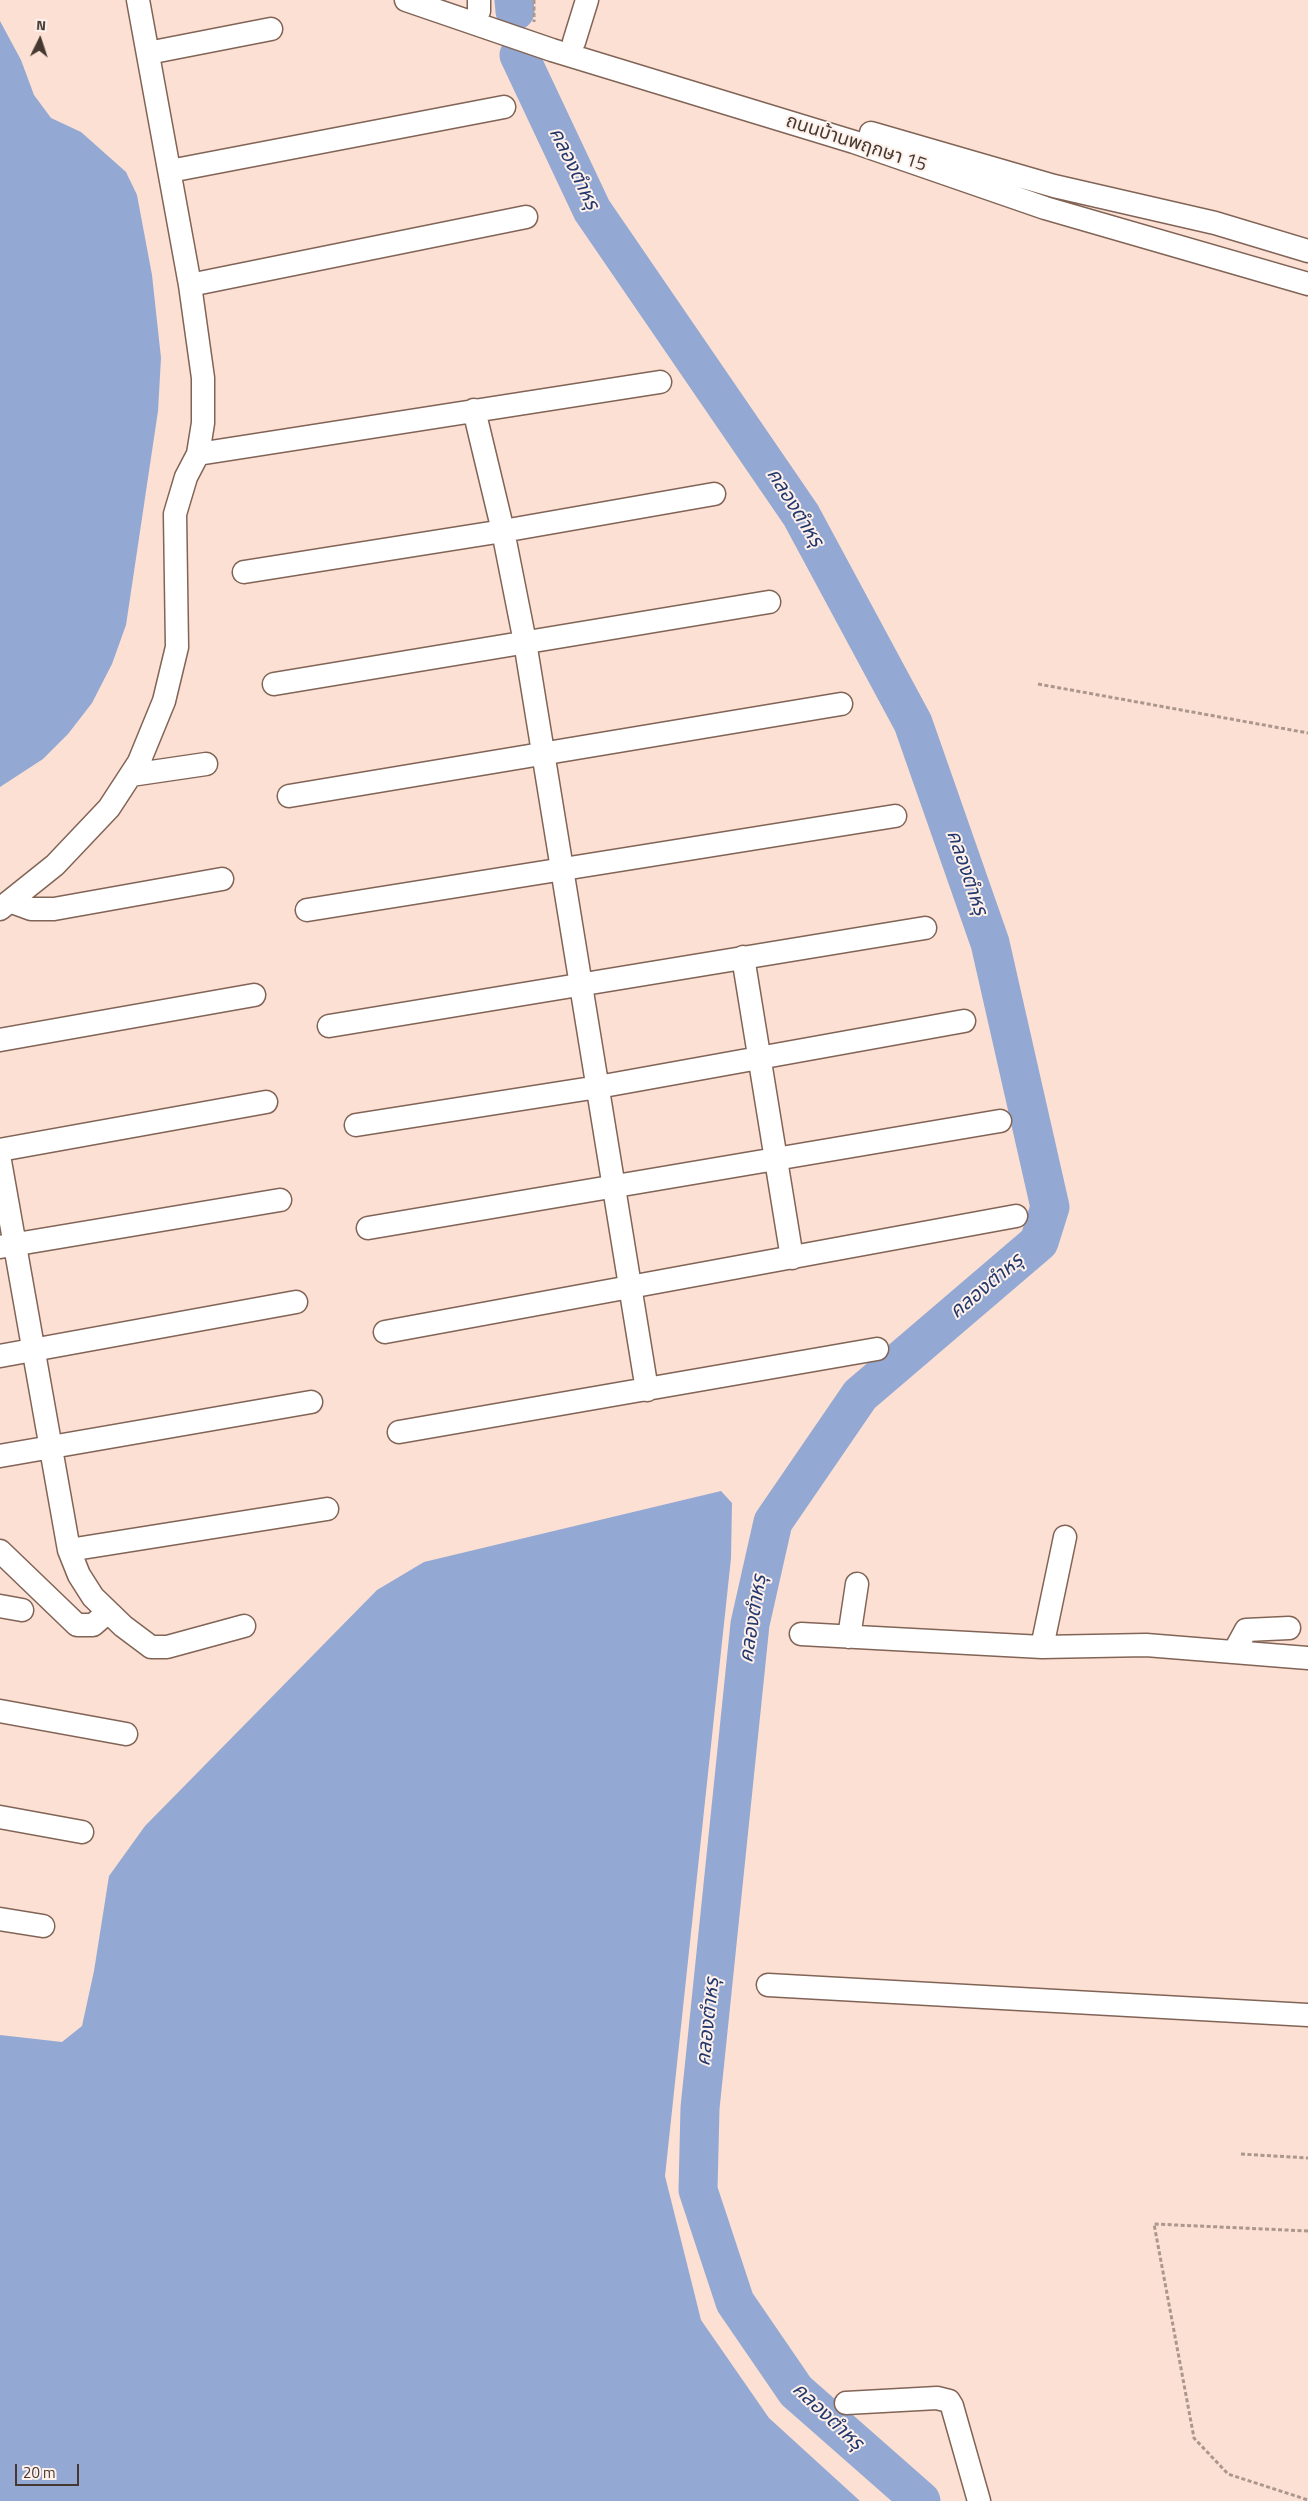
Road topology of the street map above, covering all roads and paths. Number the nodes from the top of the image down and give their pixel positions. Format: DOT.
graph roads {
  1 [pos="138,0"];
  2 [pos="406,0"];
  3 [pos="448,0"];
  4 [pos="534,0"];
  5 [pos="587,0"];
  6 [pos="479,5"];
  7 [pos="271,30"];
  8 [pos="534,30"];
  9 [pos="574,42"];
  10 [pos="148,53"];
  11 [pos="504,107"];
  12 [pos="170,171"];
  13 [pos="1054,186"];
  14 [pos="1045,208"];
  15 [pos="526,217"];
  16 [pos="1308,251"];
  17 [pos="1308,284"];
  18 [pos="190,286"];
  19 [pos="660,382"];
  20 [pos="474,410"];
  21 [pos="198,454"];
  22 [pos="714,494"];
  23 [pos="503,531"];
  24 [pos="244,572"];
  25 [pos="769,602"];
  26 [pos="525,642"];
  27 [pos="274,684"];
  28 [pos="1038,684"];
  29 [pos="841,704"];
  30 [pos="1308,733"];
  31 [pos="543,753"];
  32 [pos="206,764"];
  33 [pos="131,775"];
  34 [pos="289,796"];
  35 [pos="895,816"];
  36 [pos="562,869"];
  37 [pos="222,879"];
  38 [pos="6,905"];
  39 [pos="307,910"];
  40 [pos="925,928"];
  41 [pos="743,957"];
  42 [pos="581,983"];
  43 [pos="254,995"];
  44 [pos="964,1021"];
  45 [pos="329,1026"];
  46 [pos="0,1040"];
  47 [pos="760,1058"];
  48 [pos="598,1087"];
  49 [pos="266,1102"];
  50 [pos="1000,1121"];
  51 [pos="356,1126"];
  52 [pos="0,1150"];
  53 [pos="777,1160"];
  54 [pos="0,1162"];
  55 [pos="614,1188"];
  56 [pos="280,1200"];
  57 [pos="1016,1216"];
  58 [pos="368,1228"];
  59 [pos="7,1246"];
  60 [pos="792,1258"];
  61 [pos="631,1288"];
  62 [pos="296,1302"];
  63 [pos="385,1332"];
  64 [pos="876,1348"];
  65 [pos="33,1351"];
  66 [pos="0,1356"];
  67 [pos="647,1390"];
  68 [pos="311,1402"];
  69 [pos="399,1432"];
  70 [pos="52,1448"];
  71 [pos="0,1456"];
  72 [pos="327,1508"];
  73 [pos="1065,1537"];
  74 [pos="69,1550"];
  75 [pos="0,1551"];
  76 [pos="857,1584"];
  77 [pos="0,1606"];
  78 [pos="22,1610"];
  79 [pos="108,1612"];
  80 [pos="244,1626"];
  81 [pos="1289,1628"];
  82 [pos="800,1634"];
  83 [pos="849,1637"];
  84 [pos="1042,1647"];
  85 [pos="1234,1652"];
  86 [pos="1308,1658"];
  87 [pos="0,1711"];
  88 [pos="126,1734"];
  89 [pos="0,1817"];
  90 [pos="82,1832"];
  91 [pos="0,1919"];
  92 [pos="43,1926"];
  93 [pos="768,1986"];
  94 [pos="1308,2015"];
  95 [pos="1241,2154"];
  96 [pos="1308,2158"];
  97 [pos="1308,2231"];
  98 [pos="846,2403"];
  99 [pos="1308,2500"];
  100 [pos="979,2501"];
  1 -- 10 [label="street"];
  2 -- 14 [label="street, ถนนบ้านพฤกษา 15"];
  3 -- 6 [label="street, ถนนบ้านพฤกษา 15"];
  4 -- 8 [label="path"];
  5 -- 9 [label="street"];
  6 -- 8 [label="street, ถนนบ้านพฤกษา 15"];
  7 -- 10 [label="street"];
  8 -- 9 [label="street, ถนนบ้านพฤกษา 15"];
  9 -- 13 [label="street, ถนนบ้านพฤกษา 15"];
  10 -- 12 [label="street"];
  11 -- 12 [label="street"];
  12 -- 18 [label="street"];
  13 -- 14 [label="street"];
  13 -- 16 [label="street, ถนนบ้านพฤกษา 15"];
  14 -- 17 [label="street, ถนนบ้านพฤกษา 15"];
  15 -- 18 [label="street"];
  18 -- 21 [label="street"];
  19 -- 20 [label="street"];
  20 -- 21 [label="street"];
  20 -- 23 [label="street"];
  21 -- 33 [label="street"];
  22 -- 23 [label="street"];
  23 -- 24 [label="street"];
  23 -- 26 [label="street"];
  25 -- 26 [label="street"];
  26 -- 27 [label="street"];
  26 -- 31 [label="street"];
  28 -- 30 [label="path"];
  29 -- 31 [label="street"];
  31 -- 34 [label="street"];
  31 -- 36 [label="street"];
  32 -- 33 [label="street"];
  33 -- 38 [label="street"];
  35 -- 36 [label="street"];
  36 -- 39 [label="street"];
  36 -- 42 [label="street"];
  37 -- 38 [label="street"];
  40 -- 41 [label="street"];
  41 -- 42 [label="street"];
  41 -- 47 [label="street"];
  42 -- 45 [label="street"];
  42 -- 48 [label="street"];
  43 -- 46 [label="street"];
  44 -- 47 [label="street"];
  47 -- 48 [label="street"];
  47 -- 53 [label="street"];
  48 -- 51 [label="street"];
  48 -- 55 [label="street"];
  49 -- 52 [label="street"];
  50 -- 53 [label="street"];
  53 -- 55 [label="street"];
  53 -- 60 [label="street"];
  54 -- 59 [label="street"];
  55 -- 58 [label="street"];
  55 -- 61 [label="street"];
  56 -- 59 [label="street"];
  57 -- 60 [label="street"];
  59 -- 65 [label="street"];
  60 -- 61 [label="street"];
  61 -- 63 [label="street"];
  61 -- 67 [label="street"];
  62 -- 65 [label="street"];
  64 -- 67 [label="street"];
  65 -- 66 [label="street"];
  65 -- 70 [label="street"];
  67 -- 69 [label="street"];
  68 -- 70 [label="street"];
  70 -- 71 [label="street"];
  70 -- 74 [label="street"];
  72 -- 74 [label="street"];
  73 -- 84 [label="street"];
  74 -- 79 [label="street"];
  75 -- 79 [label="street"];
  76 -- 83 [label="street"];
  77 -- 78 [label="street"];
  79 -- 80 [label="street"];
  81 -- 85 [label="street"];
  82 -- 83 [label="street"];
  83 -- 84 [label="street"];
  84 -- 85 [label="street"];
  85 -- 86 [label="street"];
  87 -- 88 [label="street"];
  89 -- 90 [label="street"];
  91 -- 92 [label="street"];
  93 -- 94 [label="street"];
  95 -- 96 [label="path"];
  97 -- 99 [label="path"];
  98 -- 100 [label="street"];
}
